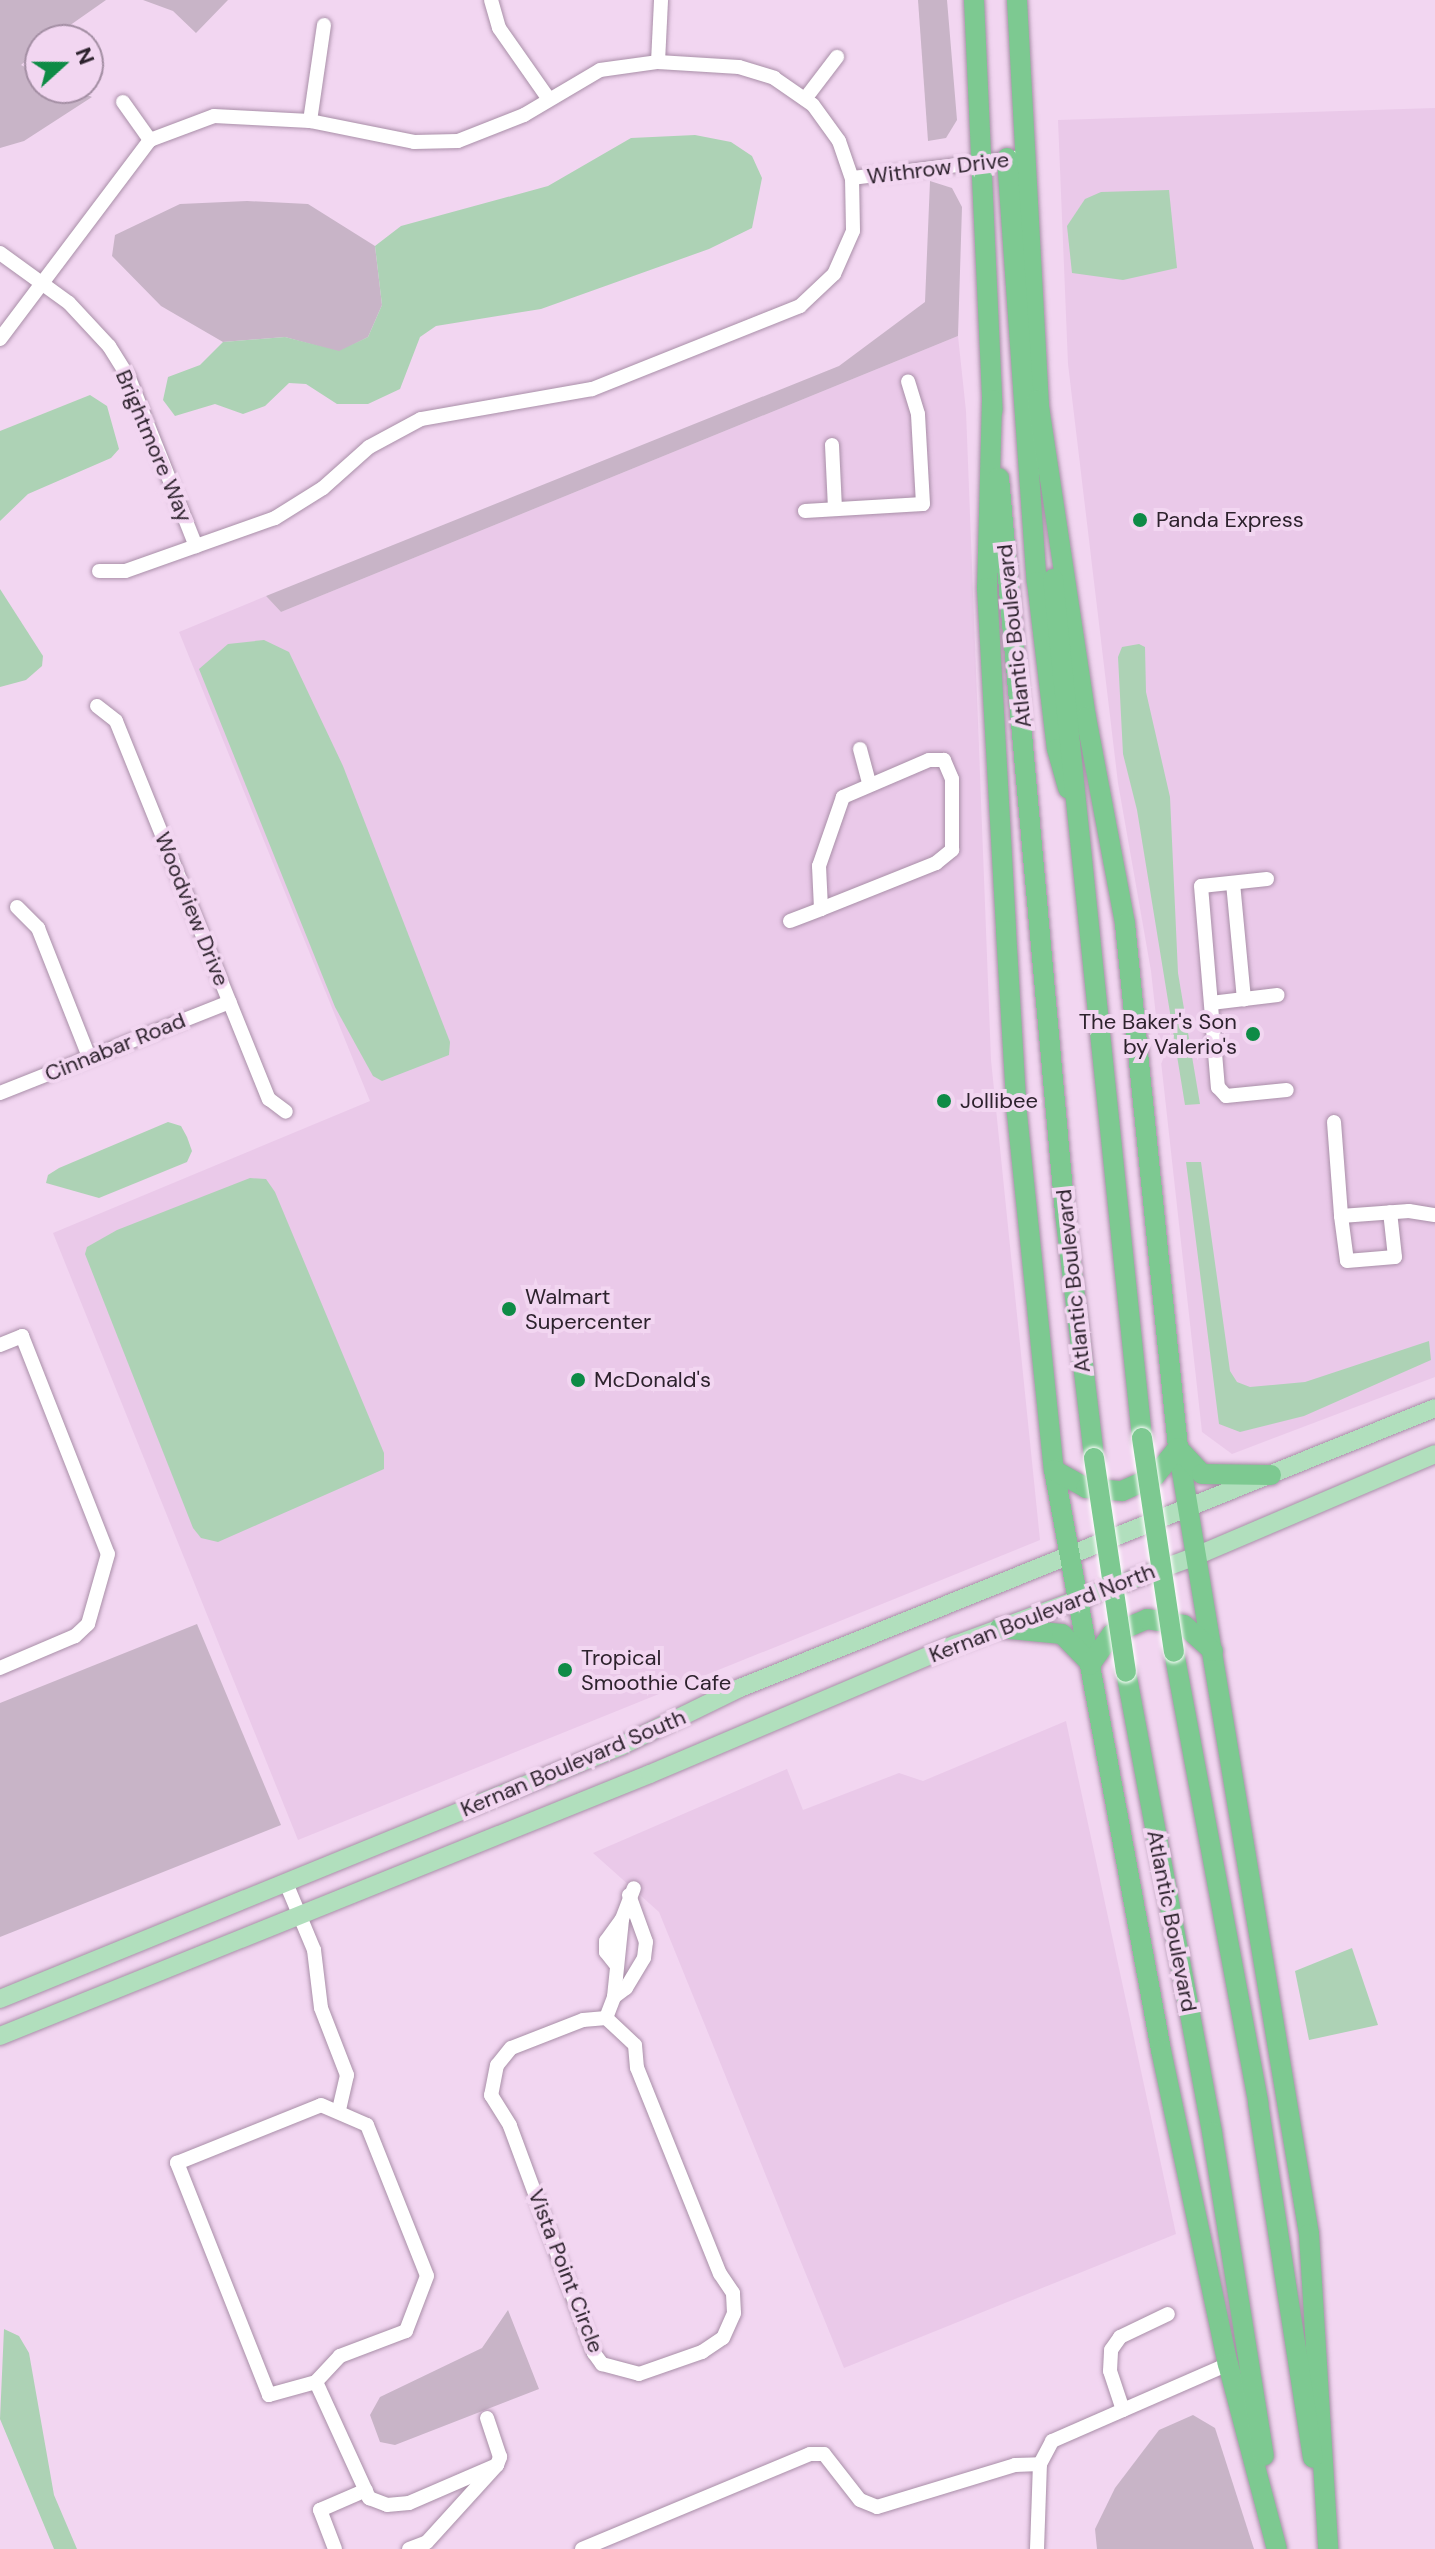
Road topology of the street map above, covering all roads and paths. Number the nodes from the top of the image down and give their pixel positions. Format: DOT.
graph roads {
  1 [pos="491,0"];
  2 [pos="661,0"];
  3 [pos="974,0"];
  4 [pos="1017,0"];
  5 [pos="324,25"];
  6 [pos="837,57"];
  7 [pos="658,62"];
  8 [pos="548,98"];
  9 [pos="805,99"];
  10 [pos="123,102"];
  11 [pos="310,121"];
  12 [pos="150,140"];
  13 [pos="1016,158"];
  14 [pos="981,159"];
  15 [pos="852,178"];
  16 [pos="0,253"];
  17 [pos="41,286"];
  18 [pos="0,339"];
  19 [pos="908,381"];
  20 [pos="992,400"];
  21 [pos="1038,400"];
  22 [pos="832,445"];
  23 [pos="835,509"];
  24 [pos="805,511"];
  25 [pos="196,546"];
  26 [pos="99,571"];
  27 [pos="97,706"];
  28 [pos="860,749"];
  29 [pos="869,782"];
  30 [pos="1083,841"];
  31 [pos="1267,879"];
  32 [pos="1233,883"];
  33 [pos="17,907"];
  34 [pos="821,909"];
  35 [pos="790,921"];
  36 [pos="1278,995"];
  37 [pos="1244,999"];
  38 [pos="230,1002"];
  39 [pos="1211,1003"];
  40 [pos="89,1057"];
  41 [pos="1287,1090"];
  42 [pos="0,1093"];
  43 [pos="286,1112"];
  44 [pos="1334,1122"];
  45 [pos="1390,1212"];
  46 [pos="1435,1215"];
  47 [pos="1341,1216"];
  48 [pos="0,1345"];
  49 [pos="1435,1408"];
  50 [pos="1178,1448"];
  51 [pos="1435,1454"];
  52 [pos="1054,1470"];
  53 [pos="1271,1475"];
  54 [pos="1188,1506"];
  55 [pos="1070,1553"];
  56 [pos="1196,1556"];
  57 [pos="1079,1600"];
  58 [pos="1000,1628"];
  59 [pos="1213,1651"];
  60 [pos="1090,1665"];
  61 [pos="0,1668"];
  62 [pos="650,1774"];
  63 [pos="286,1883"];
  64 [pos="301,1914"];
  65 [pos="614,1997"];
  66 [pos="0,1999"];
  67 [pos="606,2018"];
  68 [pos="0,2036"];
  69 [pos="339,2111"];
  70 [pos="1168,2314"];
  71 [pos="1228,2364"];
  72 [pos="316,2382"];
  73 [pos="1123,2410"];
  74 [pos="487,2418"];
  75 [pos="1040,2464"];
  76 [pos="497,2465"];
  77 [pos="366,2490"];
  78 [pos="335,2549"];
  79 [pos="409,2549"];
  80 [pos="582,2549"];
  81 [pos="1037,2549"];
  82 [pos="1280,2549"];
  83 [pos="1327,2549"];
  1 -- 8 [label="street"];
  2 -- 7 [label="street"];
  3 -- 14 [label="highway, Atlantic Boulevard"];
  4 -- 13 [label="highway, Atlantic Boulevard"];
  5 -- 11 [label="street"];
  6 -- 9 [label="street"];
  7 -- 8 [label="street"];
  7 -- 9 [label="street"];
  8 -- 11 [label="street"];
  9 -- 15 [label="street"];
  10 -- 12 [label="street"];
  11 -- 12 [label="street"];
  12 -- 17 [label="street"];
  13 -- 14 [label="street, Withrow Drive"];
  13 -- 21 [label="highway, Atlantic Boulevard"];
  13 -- 30 [label="highway"];
  14 -- 15 [label="street, Withrow Drive"];
  14 -- 20 [label="highway, Atlantic Boulevard"];
  15 -- 25 [label="street"];
  16 -- 17 [label="street, Brightmore Way"];
  17 -- 18 [label="street"];
  17 -- 25 [label="street, Brightmore Way"];
  19 -- 23 [label="street"];
  20 -- 52 [label="highway"];
  20 -- 82 [label="highway, Atlantic Boulevard, bridge"];
  21 -- 30 [label="highway, Atlantic Boulevard"];
  21 -- 50 [label="highway"];
  22 -- 23 [label="street"];
  23 -- 24 [label="street"];
  25 -- 26 [label="street"];
  27 -- 38 [label="street, Woodview Drive"];
  28 -- 29 [label="street"];
  29 -- 34 [label="street"];
  29 -- 34 [label="street"];
  30 -- 83 [label="highway, Atlantic Boulevard, bridge"];
  31 -- 32 [label="street"];
  32 -- 37 [label="street"];
  32 -- 39 [label="street"];
  33 -- 40 [label="street"];
  34 -- 35 [label="street"];
  36 -- 37 [label="street"];
  37 -- 39 [label="street"];
  38 -- 40 [label="street, Cinnabar Road"];
  38 -- 43 [label="street, Woodview Drive"];
  39 -- 41 [label="street"];
  40 -- 42 [label="street, Cinnabar Road"];
  44 -- 47 [label="street"];
  45 -- 46 [label="street"];
  45 -- 47 [label="street"];
  45 -- 47 [label="street"];
  48 -- 61 [label="street"];
  49 -- 53 [label="main road"];
  50 -- 52 [label="highway"];
  50 -- 53 [label="highway"];
  50 -- 54 [label="highway"];
  51 -- 56 [label="main road, Kernan Boulevard North"];
  52 -- 55 [label="highway"];
  53 -- 54 [label="main road"];
  54 -- 55 [label="main road, Kernan Boulevard South"];
  54 -- 56 [label="highway"];
  55 -- 57 [label="highway"];
  55 -- 63 [label="main road, Kernan Boulevard South"];
  56 -- 57 [label="main road, Kernan Boulevard North"];
  56 -- 59 [label="highway"];
  57 -- 58 [label="main road, Kernan Boulevard North"];
  57 -- 60 [label="highway"];
  58 -- 60 [label="highway"];
  58 -- 62 [label="main road, Kernan Boulevard North"];
  59 -- 60 [label="highway"];
  59 -- 83 [label="highway"];
  60 -- 71 [label="highway"];
  62 -- 64 [label="main road, Kernan Boulevard South"];
  63 -- 64 [label="street"];
  63 -- 66 [label="main road, Kernan Boulevard South"];
  64 -- 68 [label="main road, Kernan Boulevard South"];
  64 -- 69 [label="street"];
  65 -- 65 [label="street"];
  65 -- 67 [label="street"];
  67 -- 67 [label="street, Vista Point Circle"];
  69 -- 72 [label="street"];
  69 -- 72 [label="street"];
  70 -- 73 [label="street"];
  71 -- 73 [label="street"];
  71 -- 82 [label="highway"];
  72 -- 77 [label="street"];
  73 -- 75 [label="street"];
  74 -- 76 [label="street"];
  75 -- 80 [label="street"];
  75 -- 81 [label="street"];
  76 -- 77 [label="street"];
  76 -- 79 [label="street"];
  77 -- 78 [label="street"];
}
